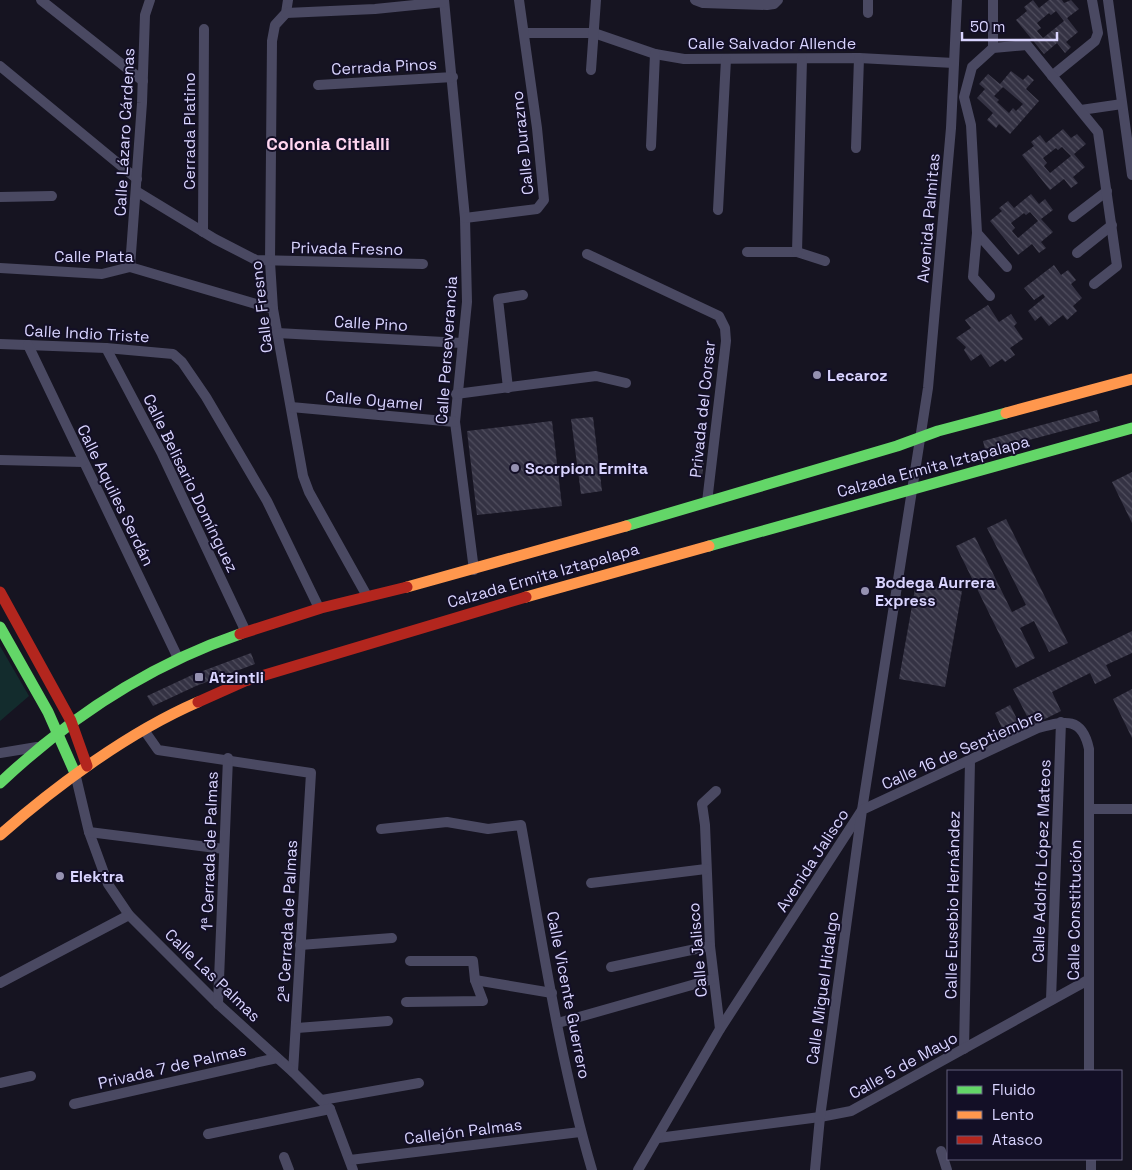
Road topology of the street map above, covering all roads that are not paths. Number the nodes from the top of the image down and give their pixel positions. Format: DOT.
graph roads {
  1 [pos="41,0"];
  2 [pos="150,0"];
  3 [pos="288,0"];
  4 [pos="519,0"];
  5 [pos="596,0"];
  6 [pos="695,0"];
  7 [pos="778,0"];
  8 [pos="868,0"];
  9 [pos="957,0"];
  10 [pos="994,0"];
  11 [pos="1092,0"];
  12 [pos="1108,0"];
  13 [pos="444,1"];
  14 [pos="286,13"];
  15 [pos="868,13"];
  16 [pos="204,29"];
  17 [pos="524,33"];
  18 [pos="594,33"];
  19 [pos="993,48"];
  20 [pos="655,54"];
  21 [pos="858,58"];
  22 [pos="726,59"];
  23 [pos="802,59"];
  24 [pos="954,63"];
  25 [pos="0,66"];
  26 [pos="591,70"];
  27 [pos="1052,76"];
  28 [pos="453,77"];
  29 [pos="143,80"];
  30 [pos="318,85"];
  31 [pos="1122,104"];
  32 [pos="1081,110"];
  33 [pos="651,146"];
  34 [pos="856,148"];
  35 [pos="1132,174"];
  36 [pos="137,179"];
  37 [pos="136,190"];
  38 [pos="1107,191"];
  39 [pos="52,196"];
  40 [pos="0,197"];
  41 [pos="718,210"];
  42 [pos="1073,217"];
  43 [pos="465,218"];
  44 [pos="1112,225"];
  45 [pos="203,232"];
  46 [pos="977,233"];
  47 [pos="747,252"];
  48 [pos="797,252"];
  49 [pos="1077,253"];
  50 [pos="587,254"];
  51 [pos="825,261"];
  52 [pos="270,262"];
  53 [pos="423,264"];
  54 [pos="130,267"];
  55 [pos="1007,267"];
  56 [pos="0,268"];
  57 [pos="1094,284"];
  58 [pos="523,295"];
  59 [pos="990,296"];
  60 [pos="273,309"];
  61 [pos="277,333"];
  62 [pos="462,343"];
  63 [pos="0,344"];
  64 [pos="28,345"];
  65 [pos="106,348"];
  66 [pos="1132,379"];
  67 [pos="626,383"];
  68 [pos="508,388"];
  69 [pos="456,394"];
  70 [pos="291,407"];
  71 [pos="455,422"];
  72 [pos="1132,428"];
  73 [pos="919,438"];
  74 [pos="0,460"];
  75 [pos="82,462"];
  76 [pos="912,488"];
  77 [pos="707,502"];
  78 [pos="474,570"];
  79 [pos="0,592"];
  80 [pos="367,596"];
  81 [pos="319,608"];
  82 [pos="0,626"];
  83 [pos="246,632"];
  84 [pos="178,658"];
  85 [pos="71,721"];
  86 [pos="1061,722"];
  87 [pos="144,730"];
  88 [pos="58,732"];
  89 [pos="40,746"];
  90 [pos="1089,749"];
  91 [pos="0,753"];
  92 [pos="228,758"];
  93 [pos="970,761"];
  94 [pos="87,766"];
  95 [pos="75,773"];
  96 [pos="0,783"];
  97 [pos="78,786"];
  98 [pos="716,791"];
  99 [pos="1090,809"];
  100 [pos="1132,809"];
  101 [pos="862,810"];
  102 [pos="381,829"];
  103 [pos="89,832"];
  104 [pos="0,836"];
  105 [pos="224,849"];
  106 [pos="706,869"];
  107 [pos="590,883"];
  108 [pos="129,915"];
  109 [pos="392,938"];
  110 [pos="300,945"];
  111 [pos="710,946"];
  112 [pos="410,961"];
  113 [pos="611,967"];
  114 [pos="713,979"];
  115 [pos="475,980"];
  116 [pos="1088,980"];
  117 [pos="0,983"];
  118 [pos="552,993"];
  119 [pos="1051,1000"];
  120 [pos="406,1002"];
  121 [pos="218,1004"];
  122 [pos="388,1021"];
  123 [pos="558,1022"];
  124 [pos="297,1028"];
  125 [pos="720,1029"];
  126 [pos="964,1049"];
  127 [pos="277,1058"];
  128 [pos="1089,1070"];
  129 [pos="293,1072"];
  130 [pos="31,1076"];
  131 [pos="0,1083"];
  132 [pos="419,1083"];
  133 [pos="322,1100"];
  134 [pos="74,1104"];
  135 [pos="330,1109"];
  136 [pos="820,1117"];
  137 [pos="580,1132"];
  138 [pos="208,1134"];
  139 [pos="658,1138"];
  140 [pos="941,1151"];
  141 [pos="284,1157"];
  142 [pos="352,1165"];
  143 [pos="289,1170"];
  144 [pos="592,1170"];
  145 [pos="638,1170"];
  146 [pos="815,1170"];
  147 [pos="947,1170"];
  1 -- 29 [label="street"];
  2 -- 29 [label="street, Calle Lázaro Cárdenas"];
  3 -- 14 [label="street, Calle Fresno"];
  4 -- 17 [label="street, Calle Durazno"];
  5 -- 18 [label="street"];
  6 -- 7 [label="street"];
  8 -- 15 [label="street"];
  9 -- 24 [label="street, Avenida Palmitas"];
  10 -- 19 [label="street"];
  11 -- 27 [label="street"];
  12 -- 31 [label="street"];
  13 -- 14 [label="street"];
  13 -- 28 [label="street, Calle Perseverancia"];
  14 -- 52 [label="street, Calle Fresno"];
  16 -- 45 [label="street, Cerrada Platino"];
  17 -- 18 [label="street, Calle Salvador Allende"];
  17 -- 43 [label="street, Calle Durazno"];
  18 -- 20 [label="street, Calle Salvador Allende"];
  18 -- 26 [label="street"];
  19 -- 27 [label="street"];
  19 -- 46 [label="street"];
  20 -- 22 [label="street, Calle Salvador Allende"];
  20 -- 33 [label="street"];
  21 -- 23 [label="street, Calle Salvador Allende"];
  21 -- 24 [label="street, Calle Salvador Allende"];
  21 -- 34 [label="street"];
  22 -- 23 [label="street, Calle Salvador Allende"];
  22 -- 41 [label="street"];
  23 -- 48 [label="street"];
  24 -- 73 [label="street, Avenida Palmitas"];
  25 -- 36 [label="street"];
  27 -- 32 [label="street"];
  28 -- 30 [label="street, Cerrada Pinos"];
  28 -- 43 [label="street, Calle Perseverancia"];
  29 -- 36 [label="street, Calle Lázaro Cárdenas"];
  31 -- 32 [label="street"];
  31 -- 35 [label="street"];
  32 -- 38 [label="street"];
  36 -- 37 [label="street, Calle Lázaro Cárdenas"];
  37 -- 45 [label="street, Privada Fresno"];
  37 -- 54 [label="street, Calle Lázaro Cárdenas"];
  38 -- 42 [label="street"];
  38 -- 44 [label="street"];
  39 -- 40 [label="street"];
  43 -- 62 [label="street, Calle Perseverancia"];
  44 -- 49 [label="street"];
  44 -- 57 [label="street"];
  45 -- 52 [label="street, Privada Fresno"];
  46 -- 55 [label="street"];
  46 -- 59 [label="street"];
  47 -- 48 [label="street"];
  48 -- 51 [label="street"];
  50 -- 77 [label="street, Privada del Corsar"];
  52 -- 53 [label="street, Privada Fresno"];
  52 -- 60 [label="street, Calle Fresno"];
  54 -- 56 [label="street, Calle Plata"];
  54 -- 60 [label="street, Calle Plata"];
  58 -- 68 [label="street"];
  60 -- 61 [label="street, Calle Fresno"];
  61 -- 62 [label="street, Calle Pino"];
  61 -- 70 [label="street, Calle Fresno"];
  62 -- 69 [label="street, Calle Perseverancia"];
  63 -- 64 [label="street, Calle Indio Triste"];
  64 -- 65 [label="street, Calle Indio Triste"];
  64 -- 75 [label="street, Calle Aquiles Serdán"];
  65 -- 81 [label="street, Calle Indio Triste"];
  65 -- 83 [label="street, Calle Belisario Domínguez"];
  66 -- 73 [label="main road, Calzada Ermita Iztapalapa"];
  67 -- 68 [label="street"];
  68 -- 69 [label="street"];
  69 -- 71 [label="street, Calle Perseverancia"];
  70 -- 71 [label="street, Calle Oyamel"];
  70 -- 80 [label="street, Calle Fresno"];
  71 -- 78 [label="street, Calle Perseverancia"];
  72 -- 76 [label="main road, Calzada Ermita Iztapalapa"];
  73 -- 76 [label="street, Avenida Jalisco"];
  73 -- 77 [label="main road, Calzada Ermita Iztapalapa"];
  74 -- 75 [label="street"];
  75 -- 84 [label="street, Calle Aquiles Serdán"];
  76 -- 87 [label="main road, Calzada Ermita Iztapalapa"];
  76 -- 101 [label="street, Avenida Jalisco"];
  77 -- 78 [label="main road, Calzada Ermita Iztapalapa"];
  78 -- 80 [label="main road, Calzada Ermita Iztapalapa"];
  79 -- 85 [label="main road"];
  80 -- 81 [label="main road, Calzada Ermita Iztapalapa"];
  81 -- 83 [label="main road, Calzada Ermita Iztapalapa"];
  82 -- 88 [label="main road, Calle Las Palmas"];
  83 -- 84 [label="main road, Calzada Ermita Iztapalapa"];
  84 -- 85 [label="main road, Calzada Ermita Iztapalapa"];
  85 -- 88 [label="main road, Calzada Ermita Iztapalapa"];
  85 -- 94 [label="main road"];
  86 -- 90 [label="street, Calle 16 de Septiembre"];
  86 -- 93 [label="street, Calle 16 de Septiembre"];
  86 -- 119 [label="street, Calle Adolfo López Mateos"];
  87 -- 92 [label="street"];
  87 -- 94 [label="main road, Calzada Ermita Iztapalapa"];
  88 -- 89 [label="main road, Calzada Ermita Iztapalapa"];
  88 -- 95 [label="main road, Calle Las Palmas"];
  89 -- 91 [label="street"];
  89 -- 96 [label="main road, Calzada Ermita Iztapalapa"];
  90 -- 99 [label="street, Calle Constitución"];
  92 -- 105 [label="street, 1ª Cerrada de Palmas"];
  92 -- 110 [label="street, 2ª Cerrada de Palmas"];
  93 -- 101 [label="street, Calle 16 de Septiembre"];
  93 -- 126 [label="street, Calle Eusebio Hernández"];
  94 -- 95 [label="main road, Calzada Ermita Iztapalapa"];
  94 -- 97 [label="street"];
  95 -- 97 [label="street, Calle Las Palmas"];
  95 -- 104 [label="main road, Calzada Ermita Iztapalapa"];
  97 -- 103 [label="street, Calle Las Palmas"];
  98 -- 106 [label="street, Calle Jalisco"];
  99 -- 100 [label="street"];
  99 -- 116 [label="street, Calle Constitución"];
  101 -- 125 [label="street, Avenida Jalisco"];
  101 -- 136 [label="street, Calle Miguel Hidalgo"];
  102 -- 118 [label="street, Calle Vicente Guerrero"];
  103 -- 105 [label="street"];
  103 -- 108 [label="street, Calle Las Palmas"];
  105 -- 121 [label="street, 1ª Cerrada de Palmas"];
  106 -- 107 [label="street"];
  106 -- 111 [label="street, Calle Jalisco"];
  108 -- 117 [label="street"];
  108 -- 121 [label="street, Calle Las Palmas"];
  109 -- 110 [label="street"];
  110 -- 124 [label="street, 2ª Cerrada de Palmas"];
  111 -- 113 [label="street"];
  111 -- 114 [label="street, Calle Jalisco"];
  112 -- 115 [label="street"];
  114 -- 123 [label="street"];
  114 -- 125 [label="street, Calle Jalisco"];
  115 -- 118 [label="street"];
  115 -- 120 [label="street"];
  116 -- 119 [label="street, Calle 5 de Mayo"];
  116 -- 128 [label="street, Calle Constitución"];
  118 -- 123 [label="street, Calle Vicente Guerrero"];
  119 -- 126 [label="street, Calle 5 de Mayo"];
  121 -- 127 [label="street, Calle Las Palmas"];
  122 -- 124 [label="street"];
  123 -- 137 [label="street, Calle Vicente Guerrero"];
  124 -- 129 [label="street, 2ª Cerrada de Palmas"];
  125 -- 139 [label="street, Avenida Jalisco"];
  126 -- 136 [label="street, Calle 5 de Mayo"];
  127 -- 129 [label="street, Calle Las Palmas"];
  127 -- 134 [label="street, Privada 7 de Palmas"];
  129 -- 133 [label="street, Calle Las Palmas"];
  130 -- 131 [label="street"];
  132 -- 133 [label="street"];
  133 -- 135 [label="street, Calle Las Palmas"];
  135 -- 138 [label="street"];
  135 -- 142 [label="street, Calle Las Palmas"];
  136 -- 139 [label="street, Calle 5 de Mayo"];
  136 -- 146 [label="street, Calle Miguel Hidalgo"];
  137 -- 142 [label="street, Callejón Palmas"];
  137 -- 144 [label="street, Calle Vicente Guerrero"];
  139 -- 145 [label="street, Avenida Jalisco"];
  140 -- 147 [label="street"];
  141 -- 143 [label="street"];
}
